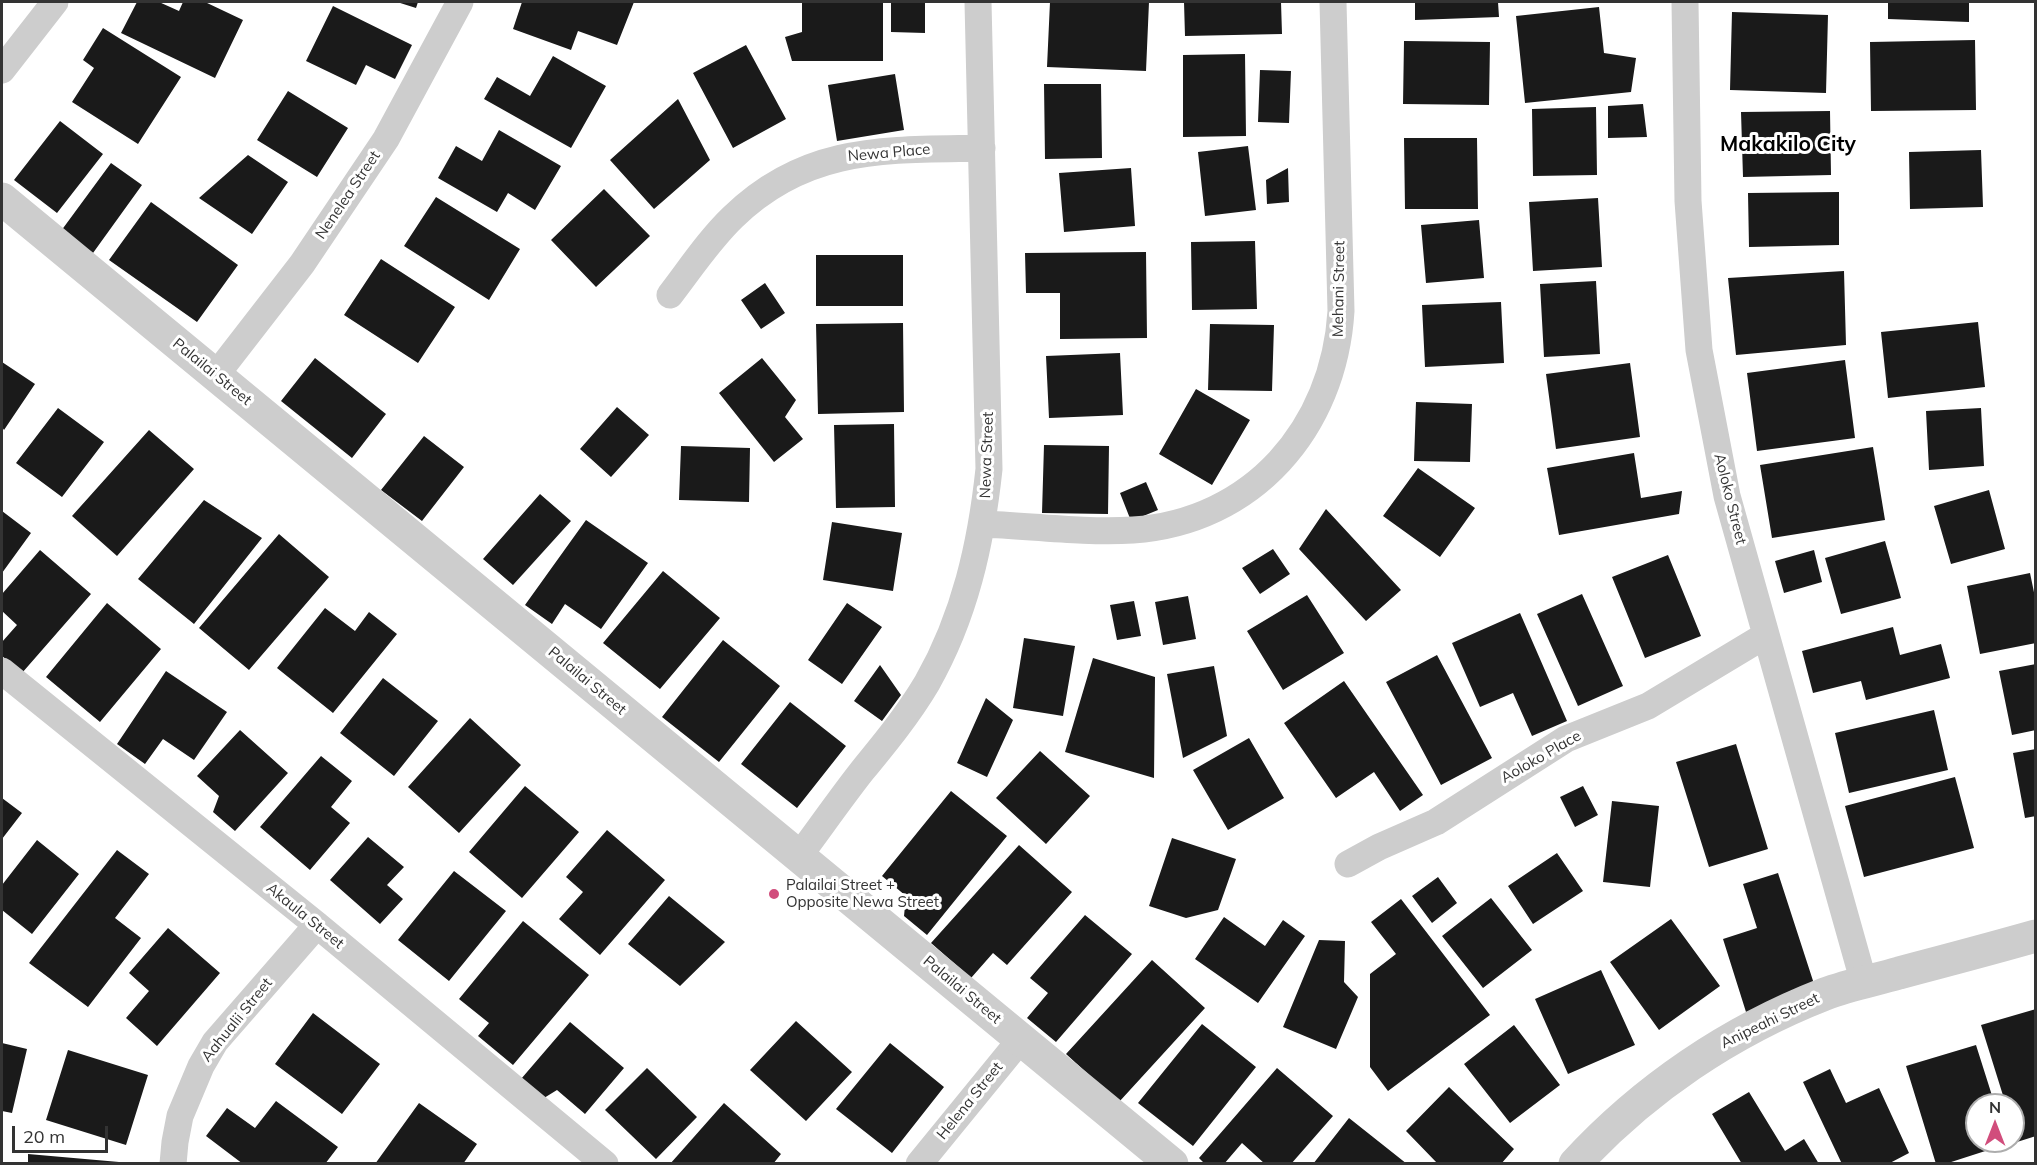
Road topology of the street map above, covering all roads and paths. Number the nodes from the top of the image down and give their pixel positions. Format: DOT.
graph roads {
  1 [pos="55,2"];
  2 [pos="460,2"];
  3 [pos="978,2"];
  4 [pos="1333,2"];
  5 [pos="1685,2"];
  6 [pos="2,70"];
  7 [pos="982,148"];
  8 [pos="2,199"];
  9 [pos="669,295"];
  10 [pos="216,375"];
  11 [pos="983,524"];
  12 [pos="1766,635"];
  13 [pos="2,671"];
  14 [pos="799,856"];
  15 [pos="1348,864"];
  16 [pos="317,925"];
  17 [pos="2036,936"];
  18 [pos="1864,983"];
  19 [pos="1021,1039"];
  20 [pos="173,1164"];
  21 [pos="605,1164"];
  22 [pos="919,1164"];
  23 [pos="1172,1164"];
  24 [pos="1575,1164"];
  1 -- 6 [label="street"];
  2 -- 10 [label="street, Nenelea Street"];
  3 -- 7 [label="street, Newa Street"];
  4 -- 11 [label="street, Mehani Street"];
  5 -- 12 [label="street, Aoloko Street"];
  7 -- 9 [label="street, Newa Place"];
  7 -- 11 [label="street, Newa Street"];
  8 -- 10 [label="street, Palailai Street"];
  10 -- 14 [label="street, Palailai Street"];
  11 -- 14 [label="street, Newa Street"];
  12 -- 15 [label="street, Aoloko Place"];
  12 -- 18 [label="street, Aoloko Street"];
  13 -- 16 [label="street, Akaula Street"];
  14 -- 19 [label="street, Palailai Street"];
  16 -- 20 [label="street, Aahualii Street"];
  16 -- 21 [label="street, Akaula Street"];
  17 -- 18 [label="street, Anipeahi Street"];
  18 -- 24 [label="street, Anipeahi Street"];
  19 -- 22 [label="street, Helena Street"];
  19 -- 23 [label="street, Palailai Street"];
}
